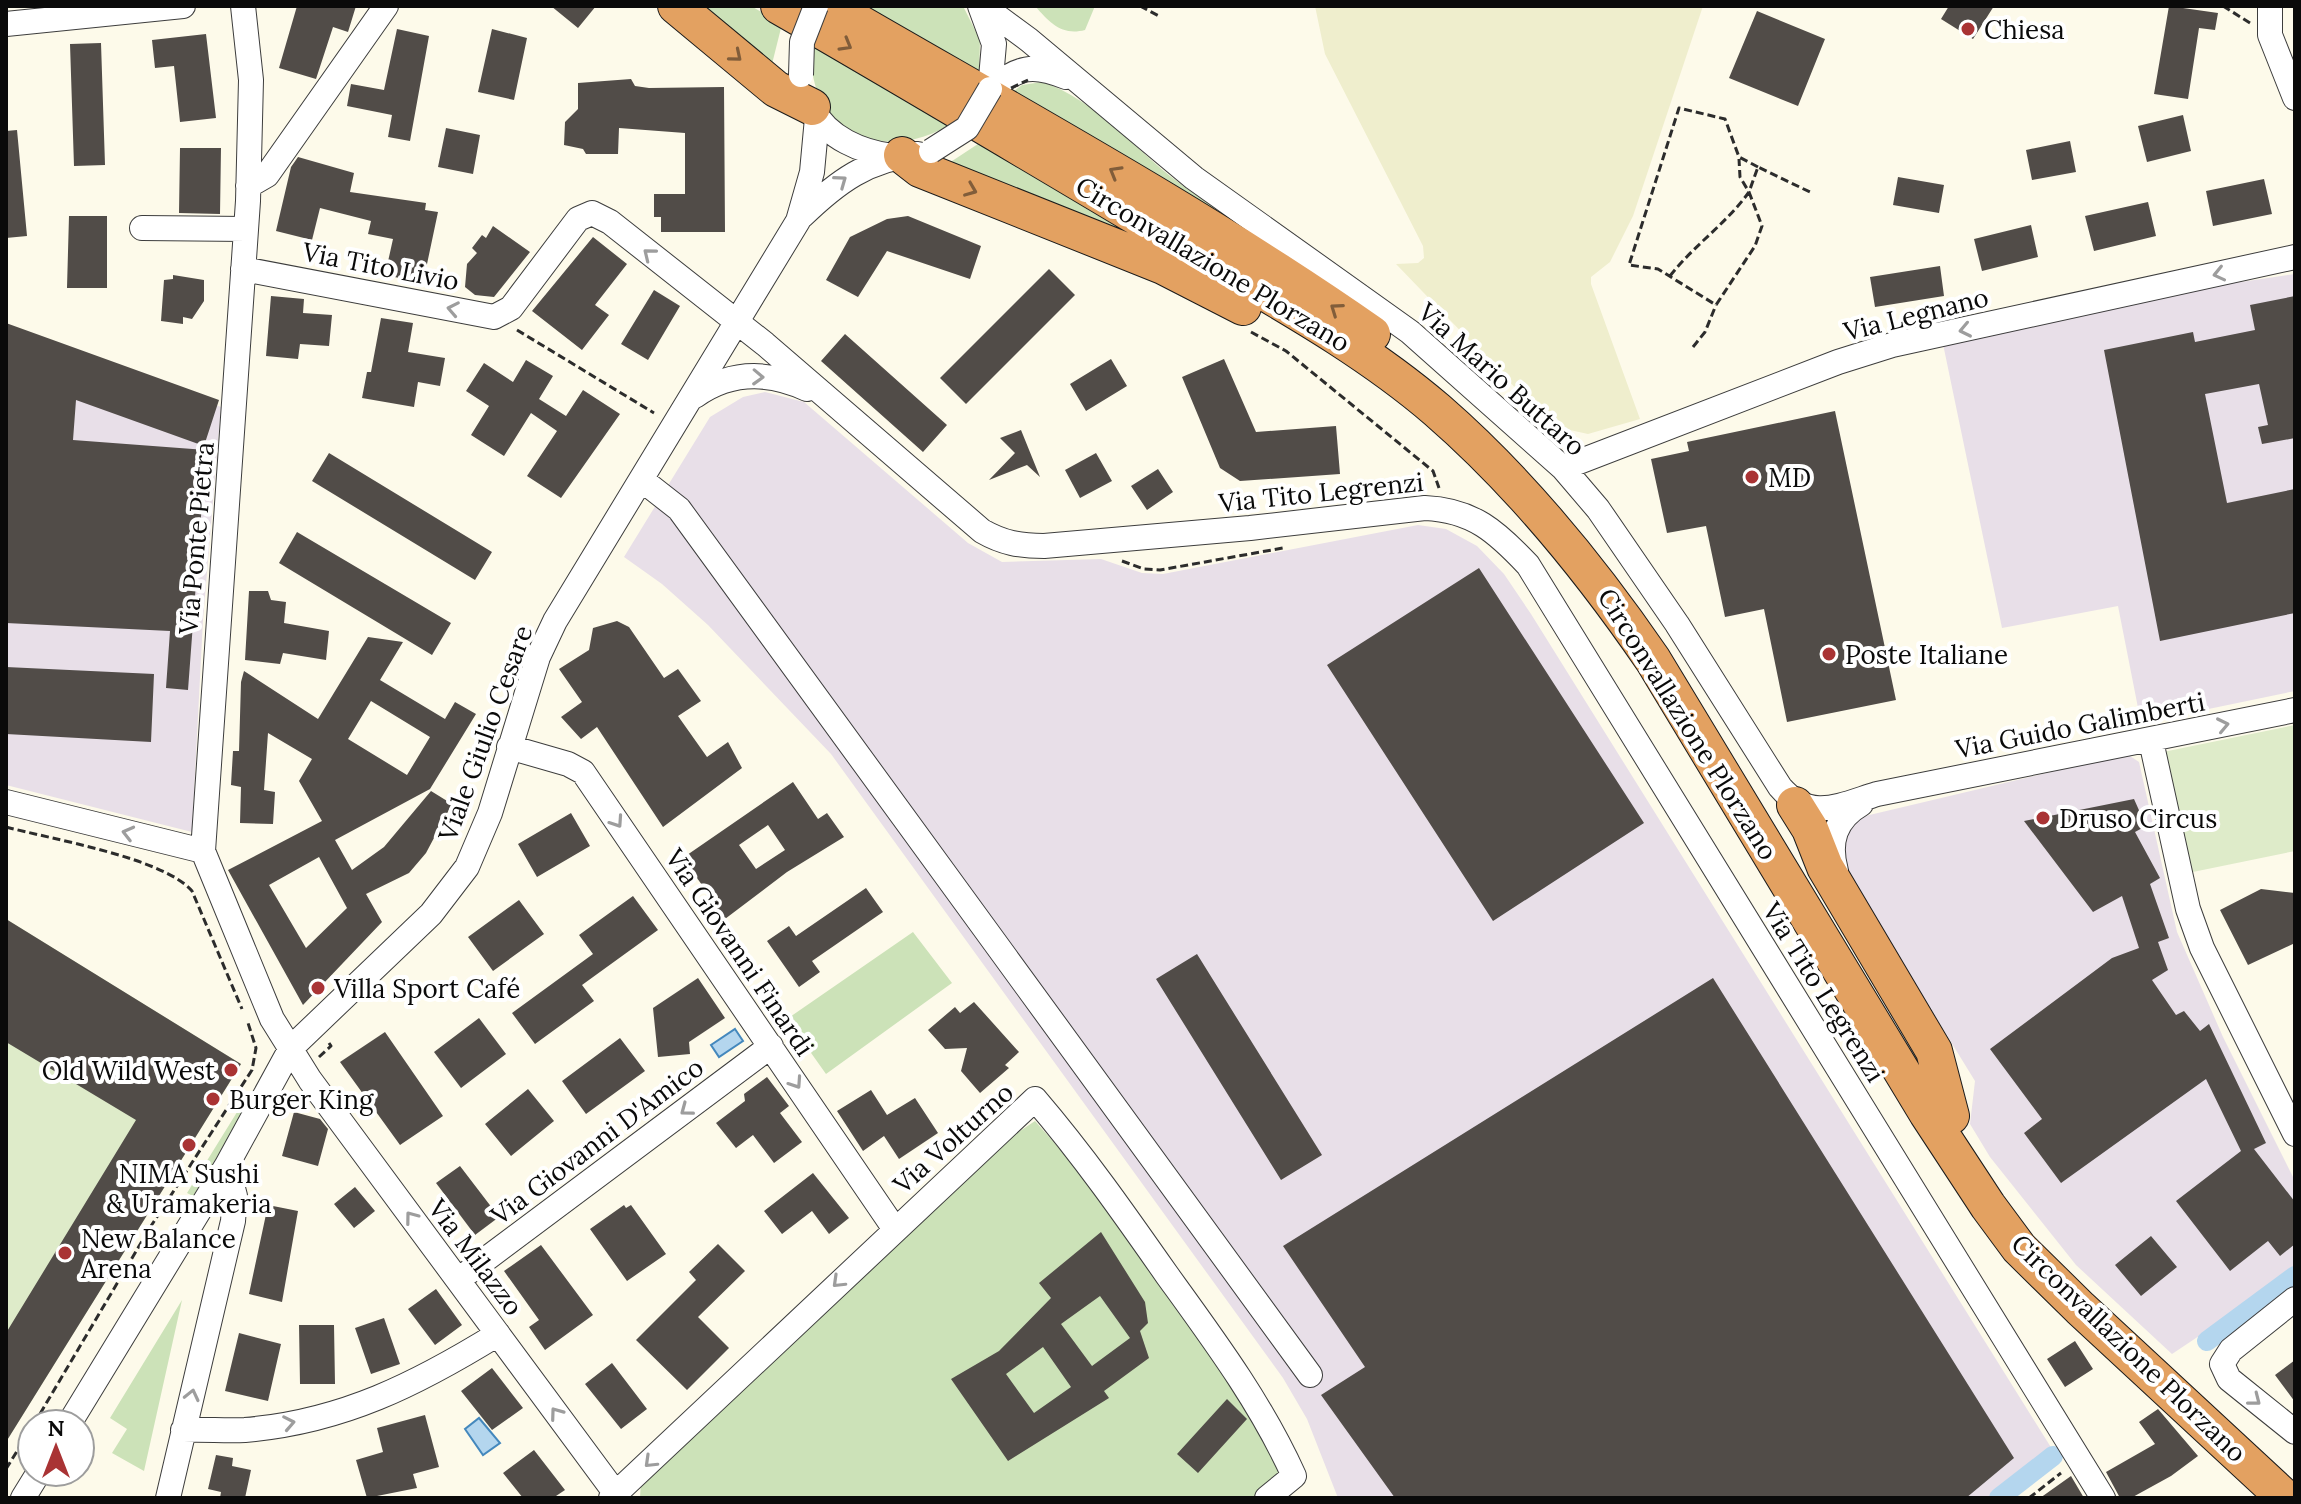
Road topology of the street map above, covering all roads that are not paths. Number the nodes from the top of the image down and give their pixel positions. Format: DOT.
graph roads {
  1 [pos="183,6"];
  2 [pos="243,6"];
  3 [pos="386,6"];
  4 [pos="676,6"];
  5 [pos="779,6"];
  6 [pos="816,6"];
  7 [pos="830,6"];
  8 [pos="982,6"];
  9 [pos="2270,6"];
  10 [pos="17,17"];
  11 [pos="1079,83"];
  12 [pos="990,89"];
  13 [pos="2295,98"];
  14 [pos="810,100"];
  15 [pos="909,154"];
  16 [pos="248,186"];
  17 [pos="798,221"];
  18 [pos="142,228"];
  19 [pos="246,229"];
  20 [pos="2295,257"];
  21 [pos="243,269"];
  22 [pos="738,323"];
  23 [pos="694,396"];
  24 [pos="824,397"];
  25 [pos="1563,468"];
  26 [pos="642,480"];
  27 [pos="2295,710"];
  28 [pos="2151,741"];
  29 [pos="509,747"];
  30 [pos="1707,752"];
  31 [pos="1877,794"];
  32 [pos="6,802"];
  33 [pos="1795,805"];
  34 [pos="203,851"];
  35 [pos="1851,907"];
  36 [pos="771,1046"];
  37 [pos="291,1048"];
  38 [pos="1951,1116"];
  39 [pos="2295,1134"];
  40 [pos="227,1165"];
  41 [pos="894,1228"];
  42 [pos="458,1280"];
  43 [pos="2295,1299"];
  44 [pos="498,1334"];
  45 [pos="1310,1375"];
  46 [pos="79,1408"];
  47 [pos="183,1430"];
  48 [pos="2295,1432"];
  49 [pos="2295,1484"];
  50 [pos="615,1497"];
  51 [pos="168,1498"];
  52 [pos="1267,1498"];
  53 [pos="2103,1498"];
  54 [pos="2285,1498"];
  1 -- 10 [label="street"];
  2 -- 16 [label="street, Via Ponte Pietra"];
  3 -- 16 [label="street"];
  4 -- 14 [label="highway, one-way"];
  5 -- 30 [label="highway, Circonvallazione Plorzano, one-way"];
  6 -- 14 [label="street, Viale Giulio Cesare, bridge"];
  38 -- 7 [label="highway, Circonvallazione Plorzano, one-way"];
  8 -- 11 [label="street, Via Mario Buttaro"];
  8 -- 12 [label="street, Viale Giulio Cesare"];
  9 -- 13 [label="street"];
  11 -- 12 [label="street, Via Mario Buttaro"];
  11 -- 25 [label="street, Via Mario Buttaro"];
  12 -- 15 [label="street, Viale Giulio Cesare, bridge"];
  14 -- 15 [label="street"];
  14 -- 17 [label="street, Viale Giulio Cesare"];
  17 -- 15 [label="street, Viale Giulio Cesare, one-way"];
  15 -- 30 [label="highway, one-way"];
  16 -- 19 [label="street, Via Ponte Pietra"];
  17 -- 22 [label="street, Viale Giulio Cesare"];
  18 -- 19 [label="street"];
  19 -- 21 [label="street, Via Ponte Pietra"];
  20 -- 25 [label="street, Via Legnano, one-way"];
  22 -- 21 [label="street, Via Tito Livio, one-way"];
  21 -- 34 [label="street, Via Ponte Pietra"];
  22 -- 23 [label="street, Viale Giulio Cesare"];
  22 -- 24 [label="street, Via Tito Legrenzi"];
  23 -- 24 [label="street, Via Tito Legrenzi, one-way"];
  23 -- 26 [label="street, Viale Giulio Cesare"];
  24 -- 53 [label="street, Via Tito Legrenzi"];
  25 -- 33 [label="street, Via Mario Buttaro"];
  26 -- 29 [label="street, Viale Giulio Cesare"];
  26 -- 45 [label="street"];
  28 -- 27 [label="street, Via Guido Galimberti, one-way"];
  28 -- 31 [label="street, Via Guido Galimberti"];
  28 -- 39 [label="street"];
  29 -- 36 [label="street, Via Giovanni Finardi, one-way"];
  29 -- 37 [label="street, Viale Giulio Cesare"];
  30 -- 54 [label="highway, Circonvallazione Plorzano"];
  31 -- 33 [label="street, Via Guido Galimberti"];
  31 -- 35 [label="street"];
  34 -- 32 [label="street, one-way"];
  33 -- 35 [label="highway"];
  34 -- 37 [label="street, Via Milazzo"];
  35 -- 38 [label="highway"];
  36 -- 41 [label="street, Via Giovanni Finardi, one-way"];
  36 -- 42 [label="street, Via Giovanni D'Amico, one-way"];
  37 -- 40 [label="street, Viale Giulio Cesare"];
  42 -- 37 [label="street, Via Milazzo, one-way"];
  38 -- 49 [label="highway, Circonvallazione Plorzano"];
  40 -- 46 [label="street, Viale Giulio Cesare"];
  47 -- 40 [label="street, one-way"];
  41 -- 50 [label="street, Via Volturno, one-way"];
  41 -- 52 [label="street, Via Volturno"];
  42 -- 44 [label="street, Via Milazzo"];
  43 -- 48 [label="street, one-way"];
  47 -- 44 [label="street, one-way"];
  50 -- 44 [label="street, Via Milazzo, one-way"];
  47 -- 51 [label="street"];
}
